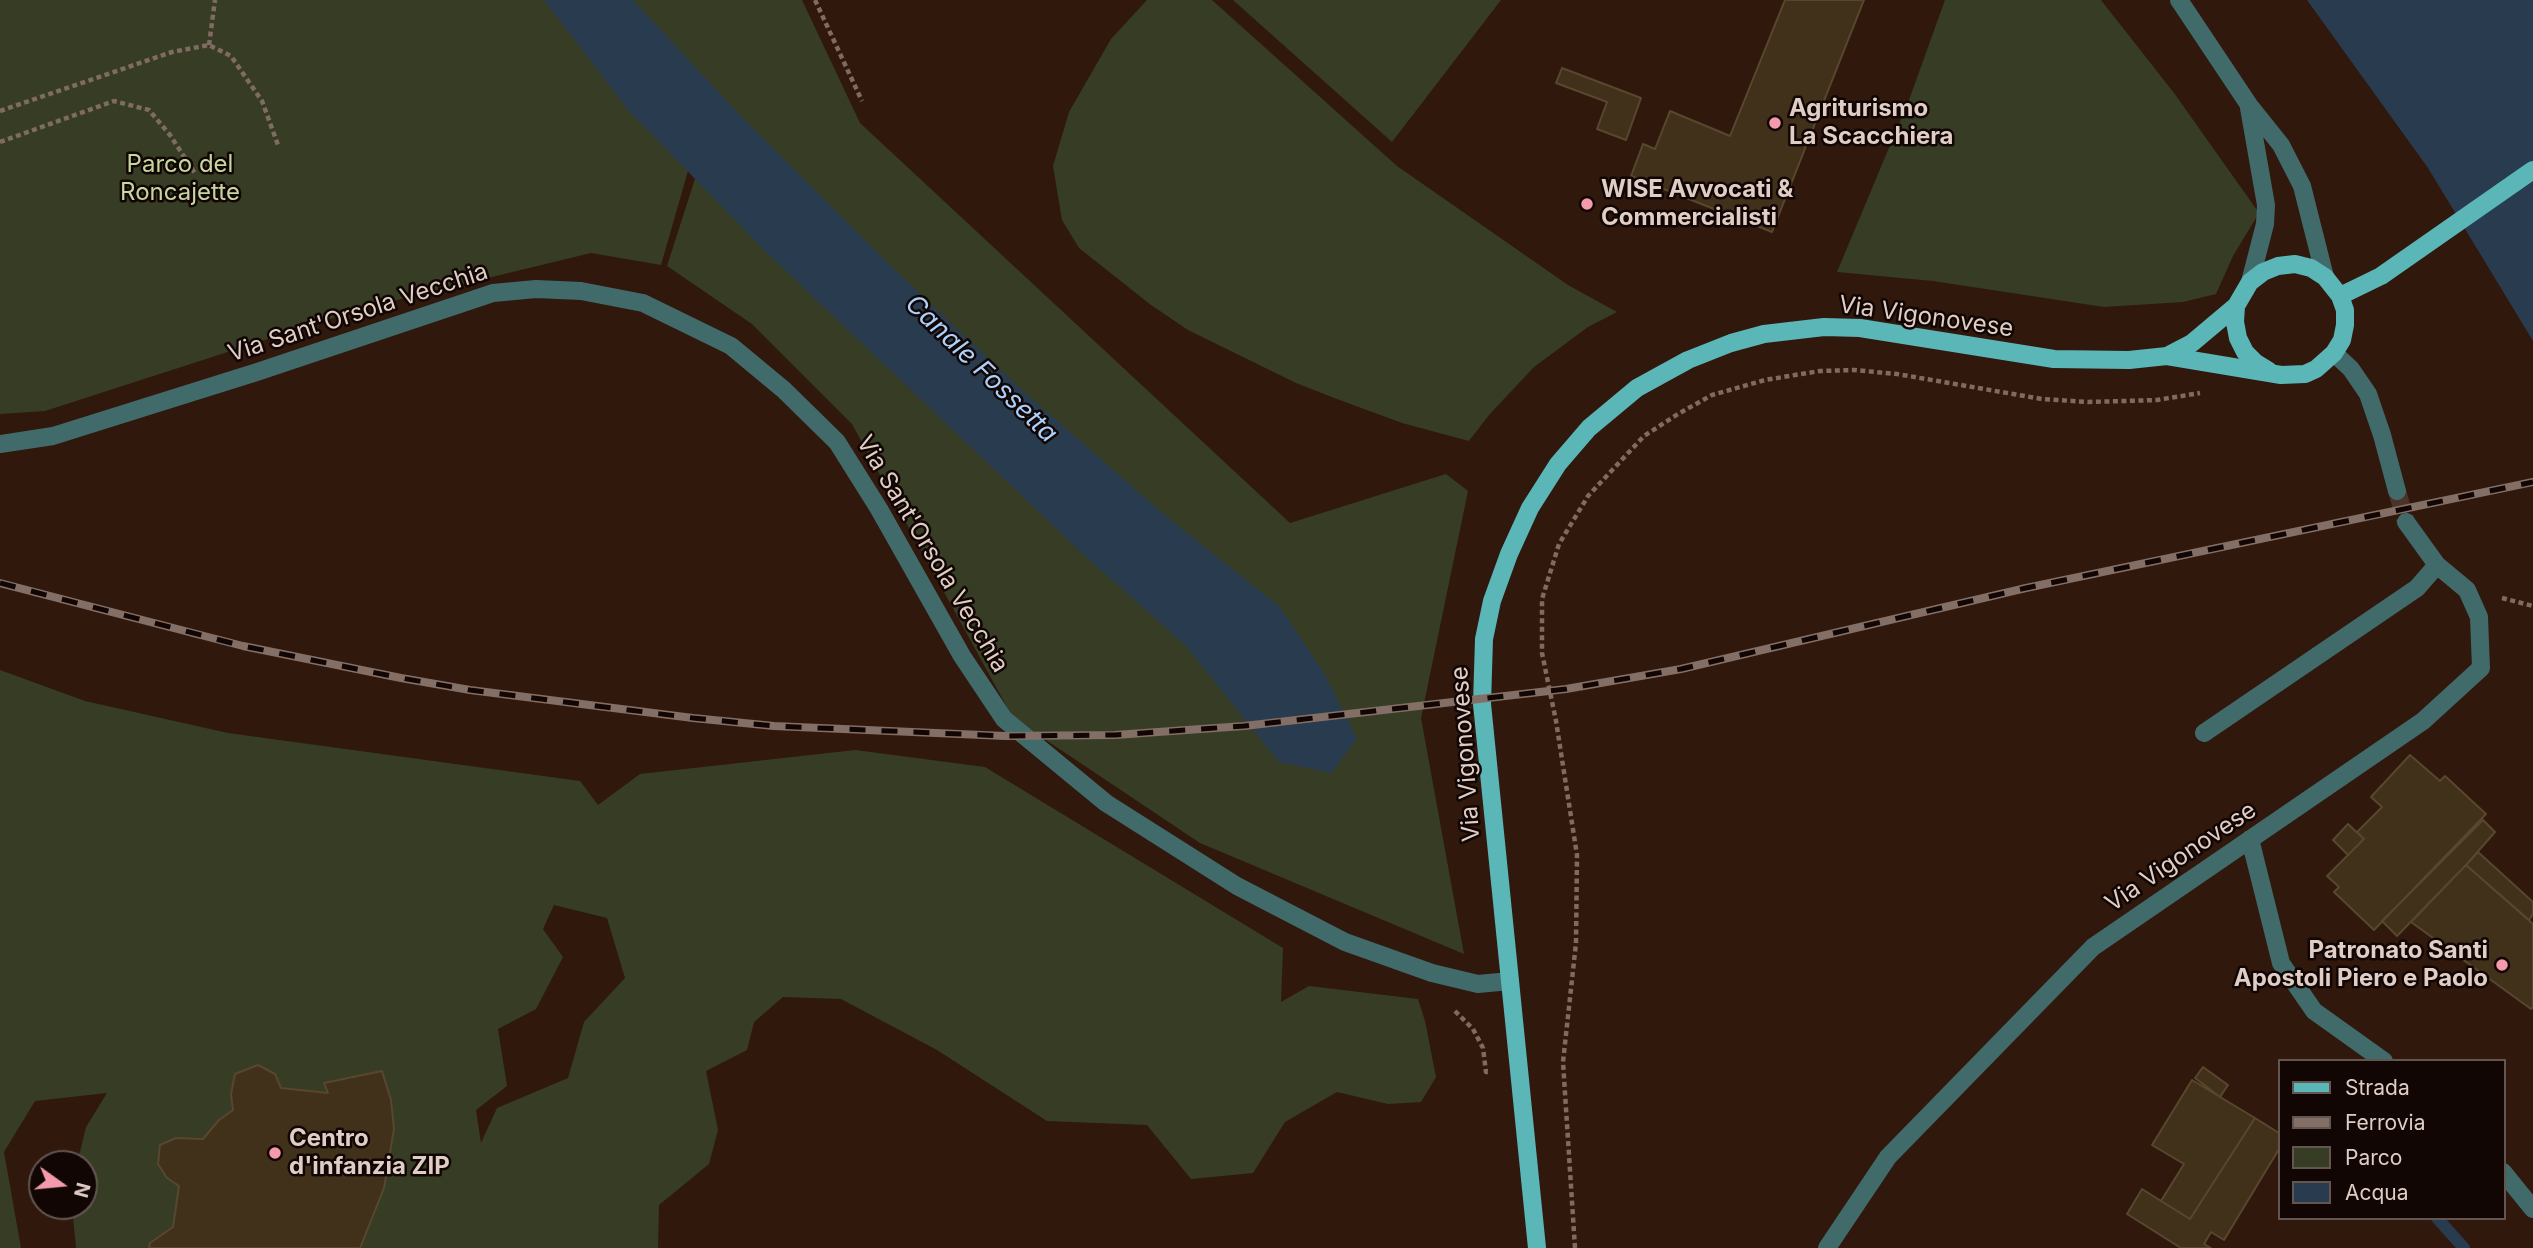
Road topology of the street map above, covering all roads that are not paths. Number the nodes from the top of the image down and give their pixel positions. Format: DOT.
graph roads {
  1 [pos="2179,0"];
  2 [pos="2249,105"];
  3 [pos="2533,170"];
  4 [pos="2325,277"];
  5 [pos="2250,282"];
  6 [pos="2340,296"];
  7 [pos="2236,306"];
  8 [pos="2334,353"];
  9 [pos="2167,356"];
  10 [pos="2269,371"];
  11 [pos="0,444"];
  12 [pos="2397,491"];
  13 [pos="2406,522"];
  14 [pos="2437,565"];
  15 [pos="2204,733"];
  16 [pos="2250,839"];
  17 [pos="1510,981"];
  18 [pos="2381,1059"];
  19 [pos="2505,1174"];
  20 [pos="2533,1209"];
  21 [pos="1537,1248"];
  22 [pos="1827,1248"];
  1 -- 2 [label="street"];
  2 -- 4 [label="street"];
  2 -- 5 [label="street"];
  3 -- 6 [label="main road"];
  4 -- 5 [label="main road"];
  4 -- 6 [label="main road"];
  5 -- 7 [label="main road, Via Vigonovese"];
  6 -- 8 [label="main road"];
  7 -- 9 [label="main road, Via Vigonovese"];
  7 -- 10 [label="main road"];
  8 -- 10 [label="main road, Via Vigonovese"];
  8 -- 12 [label="street"];
  9 -- 10 [label="main road, Via Vigonovese"];
  9 -- 17 [label="main road, Via Vigonovese"];
  11 -- 17 [label="street, Via Sant'Orsola Vecchia"];
  13 -- 14 [label="street, Via Vigonovese"];
  14 -- 15 [label="street"];
  14 -- 16 [label="street, Via Vigonovese"];
  16 -- 18 [label="street"];
  16 -- 22 [label="street, Via Vigonovese"];
  17 -- 21 [label="main road, Via Vigonovese"];
  19 -- 20 [label="street"];
}
